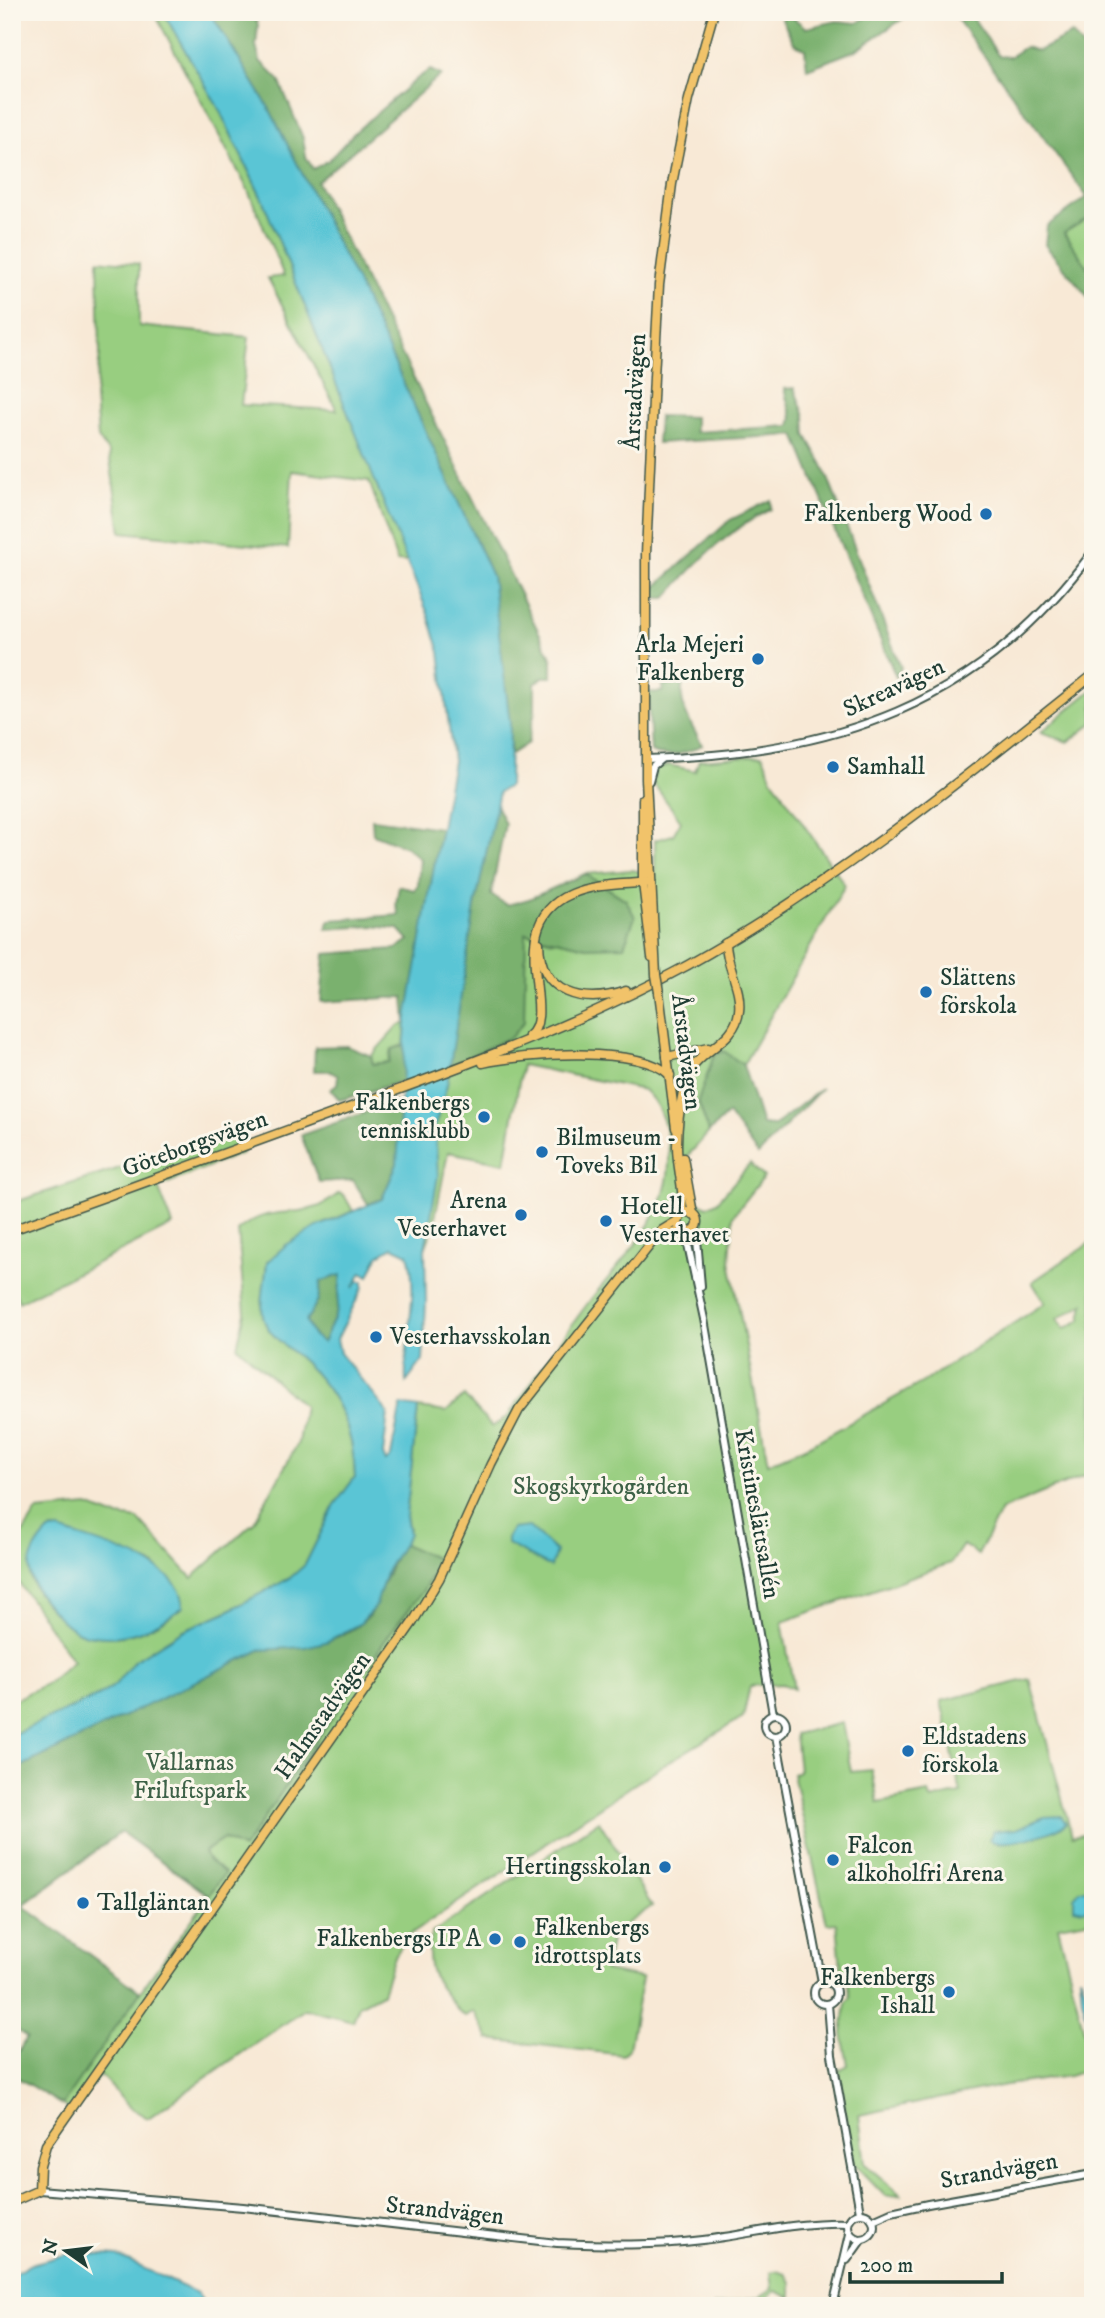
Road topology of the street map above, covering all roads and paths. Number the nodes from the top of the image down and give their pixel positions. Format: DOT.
graph roads {
  1 [pos="714,12"];
  2 [pos="1093,551"];
  3 [pos="1093,675"];
  4 [pos="661,759"];
  5 [pos="646,760"];
  6 [pos="646,779"];
  7 [pos="649,813"];
  8 [pos="647,883"];
  9 [pos="539,931"];
  10 [pos="726,943"];
  11 [pos="642,988"];
  12 [pos="664,1034"];
  13 [pos="512,1046"];
  14 [pos="712,1048"];
  15 [pos="667,1057"];
  16 [pos="639,1061"];
  17 [pos="460,1067"];
  18 [pos="670,1075"];
  19 [pos="677,1135"];
  20 [pos="693,1214"];
  21 [pos="680,1218"];
  22 [pos="696,1228"];
  23 [pos="12,1230"];
  24 [pos="684,1231"];
  25 [pos="655,1239"];
  26 [pos="704,1319"];
  27 [pos="773,1714"];
  28 [pos="776,1736"];
  29 [pos="822,1982"];
  30 [pos="828,2004"];
  31 [pos="1093,2174"];
  32 [pos="39,2190"];
  33 [pos="12,2202"];
  34 [pos="860,2212"];
  35 [pos="873,2220"];
  36 [pos="848,2223"];
  37 [pos="850,2234"];
  38 [pos="862,2239"];
  39 [pos="834,2306"];
  1 -- 5 [label="main road, Årstadvägen"];
  2 -- 4 [label="street, Skreavägen"];
  3 -- 10 [label="main road"];
  4 -- 5 [label="street, Skreavägen"];
  4 -- 7 [label="street"];
  5 -- 6 [label="main road, Årstadvägen"];
  6 -- 7 [label="main road, Årstadvägen"];
  6 -- 8 [label="main road, Årstadvägen"];
  7 -- 8 [label="main road, Årstadvägen"];
  8 -- 9 [label="main road"];
  8 -- 12 [label="main road, Årstadvägen, bridge"];
  9 -- 11 [label="main road"];
  9 -- 13 [label="main road"];
  10 -- 11 [label="main road"];
  10 -- 14 [label="main road"];
  11 -- 13 [label="main road"];
  12 -- 15 [label="main road, Årstadvägen"];
  12 -- 16 [label="main road"];
  13 -- 17 [label="main road"];
  14 -- 15 [label="main road"];
  14 -- 19 [label="main road"];
  15 -- 18 [label="main road, Årstadvägen"];
  16 -- 17 [label="main road"];
  16 -- 18 [label="main road"];
  17 -- 23 [label="main road, Göteborgsvägen"];
  18 -- 19 [label="main road, Årstadvägen"];
  19 -- 20 [label="main road, Årstadvägen"];
  19 -- 21 [label="main road, Årstadvägen"];
  20 -- 21 [label="main road"];
  20 -- 22 [label="main road, Årstadvägen"];
  21 -- 24 [label="main road"];
  21 -- 25 [label="main road, Halmstadvägen"];
  22 -- 24 [label="main road"];
  22 -- 26 [label="street, Kristineslättsallén"];
  24 -- 25 [label="main road"];
  24 -- 26 [label="street, Kristineslättsallén"];
  25 -- 32 [label="main road, Halmstadvägen"];
  26 -- 27 [label="street, Kristineslättsallén"];
  27 -- 28 [label="street"];
  27 -- 28 [label="street"];
  28 -- 29 [label="street"];
  29 -- 30 [label="street"];
  29 -- 30 [label="street"];
  30 -- 34 [label="street"];
  31 -- 35 [label="street, Strandvägen"];
  32 -- 33 [label="main road"];
  32 -- 36 [label="street, Strandvägen"];
  34 -- 35 [label="street"];
  34 -- 36 [label="street"];
  35 -- 38 [label="street"];
  36 -- 37 [label="street"];
  37 -- 38 [label="street"];
  37 -- 39 [label="street"];
  38 -- 39 [label="street"];
}
